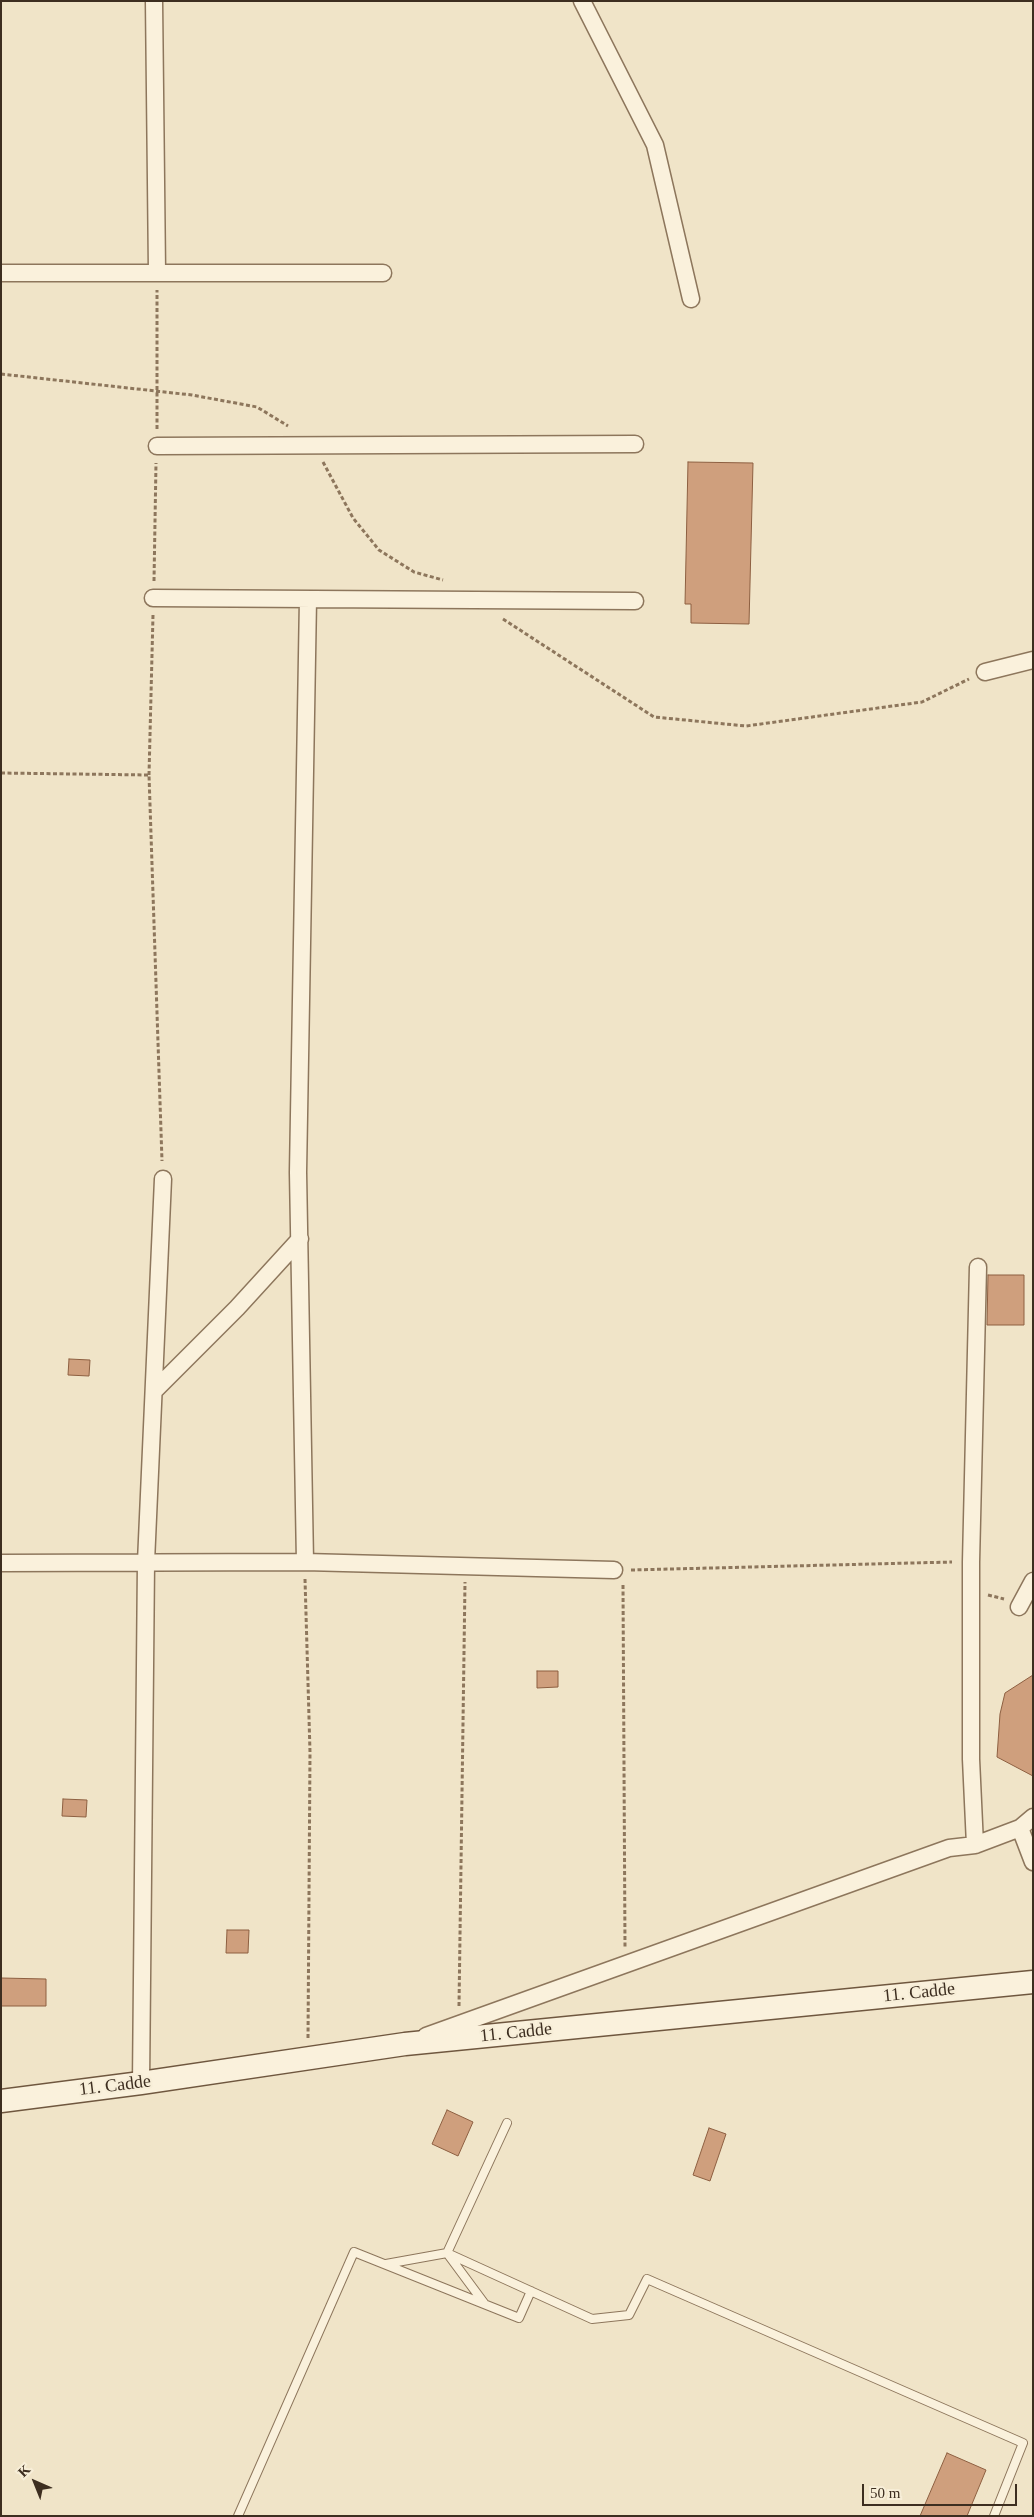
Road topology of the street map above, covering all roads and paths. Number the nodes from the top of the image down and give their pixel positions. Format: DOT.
graph roads {
  1 [pos="154,1"];
  2 [pos="582,1"];
  3 [pos="157,272"];
  4 [pos="1,273"];
  5 [pos="383,273"];
  6 [pos="691,298"];
  7 [pos="1,374"];
  8 [pos="158,392"];
  9 [pos="635,444"];
  10 [pos="314,445"];
  11 [pos="157,446"];
  12 [pos="450,582"];
  13 [pos="153,598"];
  14 [pos="308,599"];
  15 [pos="484,600"];
  16 [pos="635,601"];
  17 [pos="1033,660"];
  18 [pos="985,672"];
  19 [pos="1,773"];
  20 [pos="150,775"];
  21 [pos="163,1179"];
  22 [pos="300,1239"];
  23 [pos="978,1267"];
  24 [pos="154,1391"];
  25 [pos="146,1562"];
  26 [pos="305,1562"];
  27 [pos="970,1562"];
  28 [pos="1,1563"];
  29 [pos="465,1566"];
  30 [pos="618,1570"];
  31 [pos="1033,1581"];
  32 [pos="1019,1607"];
  33 [pos="1027,1823"];
  34 [pos="975,1845"];
  35 [pos="1033,1862"];
  36 [pos="625,1965"];
  37 [pos="1033,1982"];
  38 [pos="459,2024"];
  39 [pos="405,2044"];
  40 [pos="308,2058"];
  41 [pos="141,2083"];
  42 [pos="1,2101"];
  43 [pos="507,2123"];
  44 [pos="446,2253"];
  45 [pos="386,2264"];
  46 [pos="531,2291"];
  47 [pos="485,2304"];
  48 [pos="238,2516"];
  49 [pos="994,2516"];
  1 -- 3 [label="street"];
  2 -- 6 [label="street"];
  3 -- 4 [label="street"];
  3 -- 5 [label="street"];
  3 -- 8 [label="path"];
  7 -- 8 [label="path"];
  8 -- 10 [label="path"];
  8 -- 11 [label="path"];
  9 -- 10 [label="street"];
  10 -- 11 [label="street"];
  10 -- 12 [label="path"];
  11 -- 13 [label="path"];
  13 -- 14 [label="street"];
  13 -- 20 [label="path"];
  14 -- 15 [label="street"];
  14 -- 22 [label="street"];
  15 -- 16 [label="street"];
  15 -- 18 [label="path"];
  17 -- 18 [label="street"];
  19 -- 20 [label="path"];
  20 -- 21 [label="path"];
  21 -- 24 [label="street"];
  22 -- 24 [label="street"];
  22 -- 26 [label="street"];
  23 -- 27 [label="street"];
  24 -- 25 [label="street"];
  25 -- 26 [label="street"];
  25 -- 28 [label="street"];
  25 -- 41 [label="street"];
  26 -- 29 [label="street"];
  26 -- 40 [label="path"];
  27 -- 30 [label="path"];
  27 -- 34 [label="street"];
  29 -- 30 [label="street"];
  29 -- 38 [label="path"];
  30 -- 36 [label="path"];
  31 -- 32 [label="street"];
  33 -- 34 [label="street"];
  33 -- 35 [label="street"];
  34 -- 36 [label="street"];
  36 -- 38 [label="street"];
  37 -- 39 [label="street, 11. Cadde"];
  38 -- 39 [label="street"];
  39 -- 40 [label="street, 11. Cadde"];
  40 -- 41 [label="street, 11. Cadde"];
  41 -- 42 [label="street, 11. Cadde"];
  43 -- 44 [label="lane"];
  44 -- 45 [label="lane"];
  44 -- 46 [label="lane"];
  44 -- 47 [label="lane"];
  45 -- 47 [label="lane"];
  45 -- 48 [label="lane"];
  46 -- 47 [label="lane"];
  46 -- 49 [label="lane"];
}
